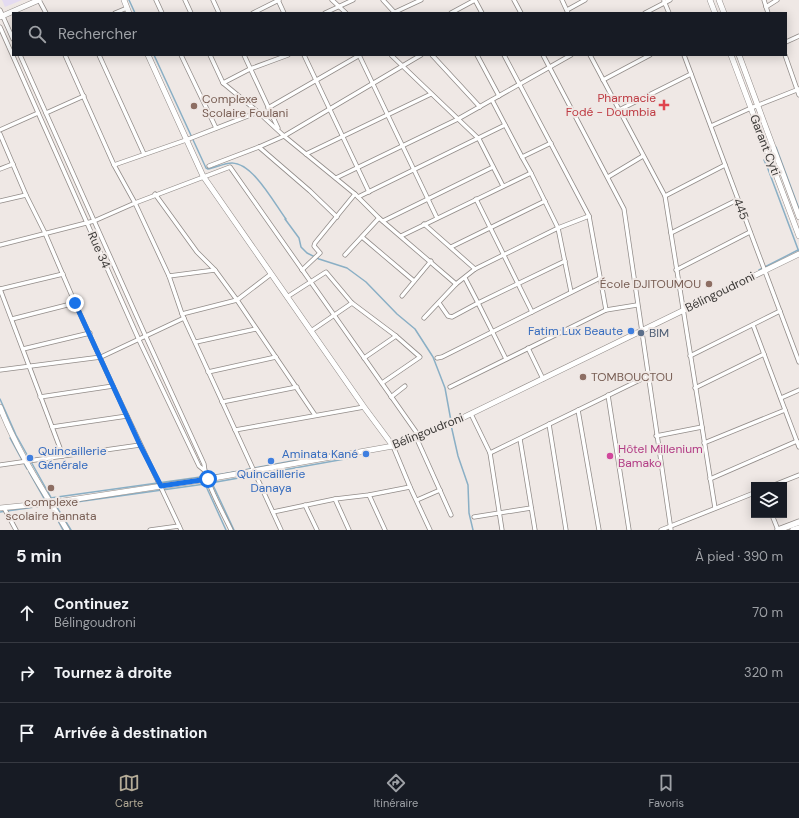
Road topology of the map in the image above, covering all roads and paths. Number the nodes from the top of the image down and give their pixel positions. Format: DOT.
graph roads {
  1 [pos="39,0"];
  2 [pos="124,0"];
  3 [pos="156,0"];
  4 [pos="185,0"];
  5 [pos="213,0"];
  6 [pos="278,0"];
  7 [pos="332,0"];
  8 [pos="353,0"];
  9 [pos="383,0"];
  10 [pos="421,0"];
  11 [pos="475,0"];
  12 [pos="514,0"];
  13 [pos="562,0"];
  14 [pos="585,0"];
  15 [pos="670,0"];
  16 [pos="710,0"];
  17 [pos="719,0"];
  18 [pos="764,0"];
  19 [pos="777,0"];
  20 [pos="664,1"];
  21 [pos="339,6"];
  22 [pos="766,7"];
  23 [pos="0,10"];
  24 [pos="128,10"];
  25 [pos="45,12"];
  26 [pos="162,12"];
  27 [pos="191,12"];
  28 [pos="219,12"];
  29 [pos="255,12"];
  30 [pos="284,12"];
  31 [pos="327,12"];
  32 [pos="345,12"];
  33 [pos="393,12"];
  34 [pos="396,12"];
  35 [pos="453,12"];
  36 [pos="481,12"];
  37 [pos="520,12"];
  38 [pos="568,12"];
  39 [pos="647,12"];
  40 [pos="668,12"];
  41 [pos="715,12"];
  42 [pos="724,12"];
  43 [pos="768,12"];
  44 [pos="1,16"];
  45 [pos="0,27"];
  46 [pos="799,36"];
  47 [pos="12,37"];
  48 [pos="787,42"];
  49 [pos="12,54"];
  50 [pos="13,56"];
  51 [pos="20,56"];
  52 [pos="65,56"];
  53 [pos="99,56"];
  54 [pos="148,56"];
  55 [pos="181,56"];
  56 [pos="210,56"];
  57 [pos="244,56"];
  58 [pos="285,56"];
  59 [pos="304,56"];
  60 [pos="357,56"];
  61 [pos="359,56"];
  62 [pos="392,56"];
  63 [pos="419,56"];
  64 [pos="433,56"];
  65 [pos="478,56"];
  66 [pos="505,56"];
  67 [pos="544,56"];
  68 [pos="569,56"];
  69 [pos="591,56"];
  70 [pos="648,56"];
  71 [pos="684,56"];
  72 [pos="731,56"];
  73 [pos="739,56"];
  74 [pos="785,56"];
  75 [pos="403,66"];
  76 [pos="550,67"];
  77 [pos="250,69"];
  78 [pos="692,74"];
  79 [pos="316,80"];
  80 [pos="603,80"];
  81 [pos="223,83"];
  82 [pos="372,84"];
  83 [pos="520,84"];
  84 [pos="798,90"];
  85 [pos="431,94"];
  86 [pos="799,95"];
  87 [pos="84,96"];
  88 [pos="499,96"];
  89 [pos="492,100"];
  90 [pos="758,105"];
  91 [pos="480,107"];
  92 [pos="268,108"];
  93 [pos="751,108"];
  94 [pos="329,109"];
  95 [pos="619,110"];
  96 [pos="258,112"];
  97 [pos="38,113"];
  98 [pos="46,113"];
  99 [pos="387,115"];
  100 [pos="458,119"];
  101 [pos="505,125"];
  102 [pos="711,126"];
  103 [pos="216,128"];
  104 [pos="0,130"];
  105 [pos="279,130"];
  106 [pos="0,134"];
  107 [pos="284,136"];
  108 [pos="342,136"];
  109 [pos="188,139"];
  110 [pos="479,139"];
  111 [pos="551,143"];
  112 [pos="402,146"];
  113 [pos="259,147"];
  114 [pos="144,154"];
  115 [pos="306,154"];
  116 [pos="643,156"];
  117 [pos="522,157"];
  118 [pos="13,164"];
  119 [pos="114,164"];
  120 [pos="726,165"];
  121 [pos="209,166"];
  122 [pos="493,167"];
  123 [pos="357,168"];
  124 [pos="0,169"];
  125 [pos="414,170"];
  126 [pos="531,173"];
  127 [pos="203,176"];
  128 [pos="608,177"];
  129 [pos="336,178"];
  130 [pos="503,186"];
  131 [pos="369,192"];
  132 [pos="155,194"];
  133 [pos="26,195"];
  134 [pos="357,196"];
  135 [pos="665,196"];
  136 [pos="428,199"];
  137 [pos="476,199"];
  138 [pos="737,200"];
  139 [pos="0,201"];
  140 [pos="546,201"];
  141 [pos="134,203"];
  142 [pos="588,216"];
  143 [pos="336,217"];
  144 [pos="799,217"];
  145 [pos="379,218"];
  146 [pos="437,218"];
  147 [pos="94,221"];
  148 [pos="383,221"];
  149 [pos="87,223"];
  150 [pos="424,224"];
  151 [pos="490,228"];
  152 [pos="558,228"];
  153 [pos="750,232"];
  154 [pos="45,233"];
  155 [pos="670,233"];
  156 [pos="401,236"];
  157 [pos="799,236"];
  158 [pos="362,237"];
  159 [pos="0,245"];
  160 [pos="451,247"];
  161 [pos="799,254"];
  162 [pos="345,255"];
  163 [pos="504,255"];
  164 [pos="431,261"];
  165 [pos="565,261"];
  166 [pos="475,269"];
  167 [pos="215,270"];
  168 [pos="302,270"];
  169 [pos="676,270"];
  170 [pos="765,271"];
  171 [pos="63,274"];
  172 [pos="271,274"];
  173 [pos="169,276"];
  174 [pos="465,278"];
  175 [pos="600,278"];
  176 [pos="414,281"];
  177 [pos="310,283"];
  178 [pos="518,283"];
  179 [pos="456,284"];
  180 [pos="0,289"];
  181 [pos="571,292"];
  182 [pos="402,296"];
  183 [pos="287,297"];
  184 [pos="237,300"];
  185 [pos="75,303"];
  186 [pos="352,303"];
  187 [pos="439,303"];
  188 [pos="478,303"];
  189 [pos="637,305"];
  190 [pos="606,310"];
  191 [pos="683,311"];
  192 [pos="780,311"];
  193 [pos="532,312"];
  194 [pos="182,314"];
  195 [pos="334,315"];
  196 [pos="184,318"];
  197 [pos="424,318"];
  198 [pos="12,319"];
  199 [pos="753,325"];
  200 [pos="256,329"];
  201 [pos="311,331"];
  202 [pos="492,331"];
  203 [pos="641,331"];
  204 [pos="90,333"];
  205 [pos="396,336"];
  206 [pos="146,337"];
  207 [pos="139,340"];
  208 [pos="196,342"];
  209 [pos="528,348"];
  210 [pos="23,349"];
  211 [pos="764,354"];
  212 [pos="690,356"];
  213 [pos="101,357"];
  214 [pos="276,357"];
  215 [pos="364,358"];
  216 [pos="437,358"];
  217 [pos="506,359"];
  218 [pos="799,362"];
  219 [pos="29,366"];
  220 [pos="0,370"];
  221 [pos="208,372"];
  222 [pos="648,376"];
  223 [pos="543,379"];
  224 [pos="382,384"];
  225 [pos="113,386"];
  226 [pos="405,386"];
  227 [pos="297,387"];
  228 [pos="450,387"];
  229 [pos="695,388"];
  230 [pos="799,390"];
  231 [pos="608,395"];
  232 [pos="40,397"];
  233 [pos="391,397"];
  234 [pos="780,398"];
  235 [pos="222,402"];
  236 [pos="0,407"];
  237 [pos="364,407"];
  238 [pos="578,410"];
  239 [pos="785,410"];
  240 [pos="471,414"];
  241 [pos="315,415"];
  242 [pos="127,416"];
  243 [pos="549,424"];
  244 [pos="52,427"];
  245 [pos="702,427"];
  246 [pos="234,430"];
  247 [pos="656,436"];
  248 [pos="418,437"];
  249 [pos="520,439"];
  250 [pos="797,442"];
  251 [pos="704,443"];
  252 [pos="140,445"];
  253 [pos="393,446"];
  254 [pos="799,447"];
  255 [pos="490,453"];
  256 [pos="62,456"];
  257 [pos="26,461"];
  258 [pos="0,465"];
  259 [pos="204,471"];
  260 [pos="255,471"];
  261 [pos="799,475"];
  262 [pos="208,479"];
  263 [pos="710,479"];
  264 [pos="782,482"];
  265 [pos="161,486"];
  266 [pos="410,487"];
  267 [pos="440,490"];
  268 [pos="751,494"];
  269 [pos="369,495"];
  270 [pos="335,499"];
  271 [pos="417,500"];
  272 [pos="50,503"];
  273 [pos="305,505"];
  274 [pos="2,508"];
  275 [pos="531,508"];
  276 [pos="715,508"];
  277 [pos="273,512"];
  278 [pos="499,513"];
  279 [pos="451,515"];
  280 [pos="474,518"];
  281 [pos="773,518"];
  282 [pos="799,522"];
  283 [pos="180,528"];
  284 [pos="670,528"];
  285 [pos="799,528"];
  286 [pos="16,530"];
  287 [pos="67,530"];
  288 [pos="150,530"];
  289 [pos="231,530"];
  290 [pos="281,530"];
  291 [pos="317,530"];
  292 [pos="350,530"];
  293 [pos="385,530"];
  294 [pos="430,530"];
  295 [pos="502,530"];
  296 [pos="535,530"];
  297 [pos="566,530"];
  298 [pos="599,530"];
  299 [pos="629,530"];
  300 [pos="661,530"];
  301 [pos="778,530"];
  302 [pos="793,530"];
  1 -- 25 [label="street"];
  1 -- 44 [label="street"];
  2 -- 24 [label="street"];
  3 -- 26 [label="street"];
  4 -- 27 [label="street"];
  5 -- 28 [label="street"];
  6 -- 29 [label="street"];
  6 -- 30 [label="street"];
  7 -- 21 [label="street"];
  8 -- 21 [label="street"];
  9 -- 33 [label="street"];
  10 -- 34 [label="street"];
  11 -- 35 [label="street"];
  11 -- 36 [label="street"];
  12 -- 37 [label="street"];
  13 -- 38 [label="street"];
  14 -- 38 [label="street"];
  15 -- 20 [label="street"];
  16 -- 41 [label="street"];
  17 -- 42 [label="street"];
  18 -- 22 [label="street"];
  19 -- 22 [label="street"];
  20 -- 39 [label="street"];
  20 -- 40 [label="street"];
  21 -- 31 [label="street"];
  21 -- 32 [label="street"];
  22 -- 43 [label="street"];
  23 -- 44 [label="street"];
  44 -- 47 [label="street"];
  45 -- 49 [label="street, Rue 34"];
  46 -- 48 [label="street"];
  50 -- 97 [label="street, Rue 34"];
  51 -- 98 [label="street, Rue 34"];
  52 -- 87 [label="street"];
  53 -- 114 [label="street"];
  54 -- 109 [label="street"];
  55 -- 103 [label="street"];
  56 -- 81 [label="street"];
  57 -- 77 [label="street"];
  58 -- 77 [label="street"];
  59 -- 79 [label="street"];
  60 -- 79 [label="street"];
  61 -- 82 [label="street"];
  62 -- 75 [label="street"];
  63 -- 75 [label="street"];
  64 -- 91 [label="street"];
  65 -- 88 [label="street"];
  66 -- 83 [label="street"];
  67 -- 76 [label="street"];
  68 -- 76 [label="street"];
  69 -- 80 [label="street"];
  70 -- 80 [label="street"];
  71 -- 78 [label="street, 445"];
  72 -- 93 [label="street, Garant Cyti"];
  73 -- 90 [label="street, Garant Cyti"];
  74 -- 84 [label="street"];
  75 -- 82 [label="street"];
  75 -- 85 [label="street"];
  76 -- 83 [label="street"];
  76 -- 128 [label="street"];
  77 -- 81 [label="street"];
  77 -- 92 [label="street"];
  78 -- 95 [label="street"];
  78 -- 102 [label="street, 445"];
  79 -- 92 [label="street"];
  79 -- 94 [label="street"];
  80 -- 95 [label="street"];
  81 -- 96 [label="street"];
  82 -- 94 [label="street"];
  82 -- 99 [label="street"];
  83 -- 88 [label="street"];
  83 -- 111 [label="street"];
  84 -- 86 [label="street"];
  84 -- 90 [label="street"];
  85 -- 99 [label="street"];
  85 -- 100 [label="street"];
  87 -- 98 [label="street"];
  87 -- 119 [label="street"];
  88 -- 89 [label="street"];
  89 -- 91 [label="street"];
  89 -- 101 [label="street"];
  90 -- 93 [label="street"];
  90 -- 144 [label="street, Garant Cyti"];
  91 -- 100 [label="street"];
  92 -- 105 [label="street"];
  93 -- 102 [label="street"];
  93 -- 157 [label="street, Garant Cyti"];
  94 -- 107 [label="street"];
  94 -- 108 [label="street"];
  95 -- 116 [label="street"];
  96 -- 103 [label="street"];
  96 -- 105 [label="street"];
  97 -- 104 [label="street"];
  97 -- 149 [label="street, Rue 34"];
  98 -- 147 [label="street, Rue 34"];
  99 -- 108 [label="street"];
  99 -- 112 [label="street"];
  100 -- 110 [label="street"];
  100 -- 112 [label="street"];
  101 -- 110 [label="street"];
  101 -- 117 [label="street"];
  102 -- 120 [label="street, 445"];
  103 -- 109 [label="street"];
  105 -- 107 [label="street"];
  106 -- 118 [label="street"];
  107 -- 113 [label="street"];
  107 -- 115 [label="street"];
  108 -- 115 [label="street"];
  108 -- 123 [label="street"];
  109 -- 114 [label="street"];
  109 -- 127 [label="street"];
  110 -- 122 [label="street"];
  110 -- 125 [label="street"];
  111 -- 117 [label="street"];
  111 -- 142 [label="street"];
  112 -- 123 [label="street"];
  112 -- 125 [label="street"];
  113 -- 121 [label="street"];
  113 -- 143 [label="street"];
  114 -- 119 [label="street"];
  115 -- 129 [label="street"];
  116 -- 128 [label="street"];
  116 -- 135 [label="street"];
  117 -- 126 [label="street"];
  118 -- 124 [label="street"];
  118 -- 133 [label="street"];
  119 -- 141 [label="street"];
  120 -- 135 [label="street"];
  120 -- 138 [label="street, 445"];
  122 -- 130 [label="street"];
  122 -- 136 [label="street"];
  123 -- 129 [label="street"];
  123 -- 131 [label="street"];
  125 -- 131 [label="street"];
  125 -- 136 [label="street"];
  126 -- 130 [label="street"];
  126 -- 140 [label="street"];
  127 -- 132 [label="street"];
  127 -- 168 [label="street"];
  127 -- 172 [label="street"];
  128 -- 189 [label="street"];
  129 -- 134 [label="street"];
  130 -- 137 [label="street"];
  131 -- 134 [label="street"];
  132 -- 141 [label="street"];
  132 -- 167 [label="street"];
  133 -- 139 [label="street"];
  133 -- 154 [label="street"];
  134 -- 143 [label="street"];
  134 -- 145 [label="street"];
  135 -- 155 [label="street"];
  136 -- 146 [label="street"];
  136 -- 148 [label="street"];
  137 -- 146 [label="street"];
  137 -- 151 [label="street"];
  138 -- 153 [label="street, 445"];
  138 -- 155 [label="street"];
  140 -- 151 [label="street"];
  140 -- 152 [label="street"];
  141 -- 147 [label="street"];
  141 -- 173 [label="street"];
  142 -- 152 [label="street"];
  142 -- 175 [label="street"];
  143 -- 168 [label="street"];
  145 -- 148 [label="street"];
  145 -- 158 [label="street"];
  146 -- 150 [label="street"];
  147 -- 149 [label="street"];
  147 -- 206 [label="street, Rue 34"];
  148 -- 156 [label="street"];
  149 -- 154 [label="street"];
  149 -- 207 [label="street, Rue 34"];
  150 -- 156 [label="street"];
  150 -- 160 [label="street"];
  151 -- 160 [label="street"];
  151 -- 163 [label="street"];
  152 -- 163 [label="street"];
  152 -- 165 [label="street"];
  153 -- 169 [label="street"];
  153 -- 170 [label="street, 445"];
  154 -- 159 [label="street"];
  154 -- 171 [label="street"];
  155 -- 169 [label="street"];
  156 -- 164 [label="street"];
  158 -- 162 [label="street"];
  158 -- 176 [label="street"];
  160 -- 166 [label="street"];
  161 -- 170 [label="street, Bélingoudroni"];
  163 -- 166 [label="street"];
  163 -- 178 [label="street"];
  164 -- 176 [label="street"];
  164 -- 179 [label="street"];
  165 -- 178 [label="street"];
  165 -- 181 [label="street"];
  166 -- 174 [label="street"];
  167 -- 173 [label="street"];
  167 -- 184 [label="street"];
  168 -- 177 [label="street"];
  169 -- 191 [label="street"];
  170 -- 191 [label="street, Bélingoudroni"];
  170 -- 192 [label="street, 445"];
  171 -- 180 [label="street"];
  171 -- 185 [label="street"];
  172 -- 183 [label="street"];
  172 -- 184 [label="street"];
  173 -- 194 [label="street"];
  174 -- 179 [label="street"];
  174 -- 188 [label="street"];
  175 -- 181 [label="street"];
  175 -- 190 [label="street"];
  176 -- 182 [label="street"];
  177 -- 183 [label="street"];
  177 -- 186 [label="street"];
  177 -- 195 [label="street"];
  178 -- 188 [label="street"];
  178 -- 193 [label="street"];
  179 -- 187 [label="street"];
  180 -- 198 [label="street"];
  181 -- 193 [label="street"];
  183 -- 201 [label="street"];
  184 -- 194 [label="street"];
  184 -- 200 [label="street"];
  185 -- 198 [label="street"];
  185 -- 204 [label="street"];
  186 -- 195 [label="street"];
  186 -- 205 [label="street"];
  187 -- 188 [label="street"];
  187 -- 197 [label="street"];
  188 -- 202 [label="street"];
  189 -- 190 [label="street"];
  189 -- 203 [label="street"];
  190 -- 209 [label="street"];
  191 -- 203 [label="street, Bélingoudroni"];
  191 -- 212 [label="street"];
  192 -- 199 [label="street"];
  192 -- 218 [label="street, 445"];
  193 -- 202 [label="street"];
  194 -- 196 [label="street"];
  195 -- 201 [label="street"];
  195 -- 215 [label="street"];
  196 -- 206 [label="street"];
  196 -- 208 [label="street"];
  198 -- 210 [label="street"];
  199 -- 211 [label="street"];
  199 -- 212 [label="street"];
  200 -- 208 [label="street"];
  200 -- 214 [label="street"];
  201 -- 237 [label="street"];
  202 -- 216 [label="street"];
  202 -- 217 [label="street"];
  203 -- 222 [label="street"];
  203 -- 223 [label="street, Bélingoudroni"];
  204 -- 210 [label="street"];
  204 -- 213 [label="street"];
  205 -- 215 [label="street"];
  205 -- 224 [label="street"];
  206 -- 207 [label="street"];
  206 -- 259 [label="street, Rue 34"];
  207 -- 213 [label="street"];
  207 -- 259 [label="street, Rue 34"];
  208 -- 221 [label="street"];
  209 -- 217 [label="street"];
  209 -- 223 [label="street"];
  210 -- 219 [label="street"];
  211 -- 229 [label="street"];
  211 -- 234 [label="street"];
  212 -- 229 [label="street"];
  213 -- 219 [label="street"];
  213 -- 225 [label="street"];
  214 -- 221 [label="street"];
  214 -- 227 [label="street"];
  215 -- 224 [label="street"];
  217 -- 228 [label="street"];
  219 -- 220 [label="street"];
  219 -- 232 [label="street"];
  221 -- 235 [label="street"];
  222 -- 231 [label="street"];
  222 -- 247 [label="street"];
  223 -- 240 [label="street, Bélingoudroni"];
  224 -- 233 [label="street"];
  225 -- 232 [label="street"];
  225 -- 242 [label="street"];
  226 -- 233 [label="street"];
  227 -- 235 [label="street"];
  227 -- 241 [label="street"];
  229 -- 245 [label="street"];
  230 -- 234 [label="street"];
  231 -- 238 [label="street"];
  231 -- 299 [label="street"];
  232 -- 244 [label="street"];
  233 -- 248 [label="street"];
  234 -- 239 [label="street"];
  235 -- 246 [label="street"];
  236 -- 257 [label="street"];
  237 -- 241 [label="street"];
  237 -- 253 [label="street"];
  238 -- 243 [label="street"];
  238 -- 298 [label="street"];
  239 -- 250 [label="street"];
  239 -- 251 [label="street"];
  240 -- 248 [label="street, Bélingoudroni"];
  240 -- 255 [label="street"];
  241 -- 246 [label="street"];
  242 -- 244 [label="street"];
  242 -- 252 [label="street"];
  243 -- 249 [label="street"];
  243 -- 297 [label="street"];
  244 -- 256 [label="street"];
  245 -- 247 [label="street"];
  245 -- 251 [label="street"];
  246 -- 260 [label="street"];
  247 -- 284 [label="street"];
  248 -- 253 [label="street, Bélingoudroni"];
  248 -- 267 [label="street"];
  249 -- 255 [label="street"];
  249 -- 275 [label="street"];
  250 -- 254 [label="street"];
  250 -- 263 [label="street"];
  251 -- 263 [label="street"];
  252 -- 256 [label="street"];
  252 -- 265 [label="street"];
  253 -- 260 [label="street, Bélingoudroni"];
  253 -- 266 [label="street"];
  255 -- 278 [label="street"];
  256 -- 257 [label="street"];
  257 -- 258 [label="street"];
  257 -- 272 [label="street"];
  259 -- 262 [label="street, Rue 34"];
  260 -- 262 [label="street, Bélingoudroni"];
  260 -- 277 [label="street"];
  261 -- 264 [label="street"];
  262 -- 265 [label="street, Bélingoudroni"];
  262 -- 289 [label="street, Rue 34"];
  263 -- 276 [label="street"];
  265 -- 272 [label="street, Bélingoudroni"];
  265 -- 283 [label="street"];
  266 -- 269 [label="street"];
  266 -- 271 [label="street"];
  267 -- 271 [label="street"];
  267 -- 279 [label="street"];
  268 -- 276 [label="street"];
  269 -- 270 [label="street"];
  269 -- 293 [label="street"];
  270 -- 273 [label="street"];
  270 -- 292 [label="street"];
  271 -- 294 [label="street"];
  272 -- 274 [label="street, Bélingoudroni"];
  272 -- 287 [label="street"];
  273 -- 277 [label="street"];
  273 -- 291 [label="street"];
  274 -- 286 [label="street"];
  275 -- 278 [label="street"];
  275 -- 296 [label="street"];
  276 -- 284 [label="street"];
  277 -- 290 [label="street"];
  278 -- 280 [label="street"];
  278 -- 295 [label="street"];
  281 -- 301 [label="street"];
  282 -- 301 [label="main road"];
  283 -- 288 [label="street"];
  284 -- 300 [label="street"];
  285 -- 302 [label="main road"];
}
